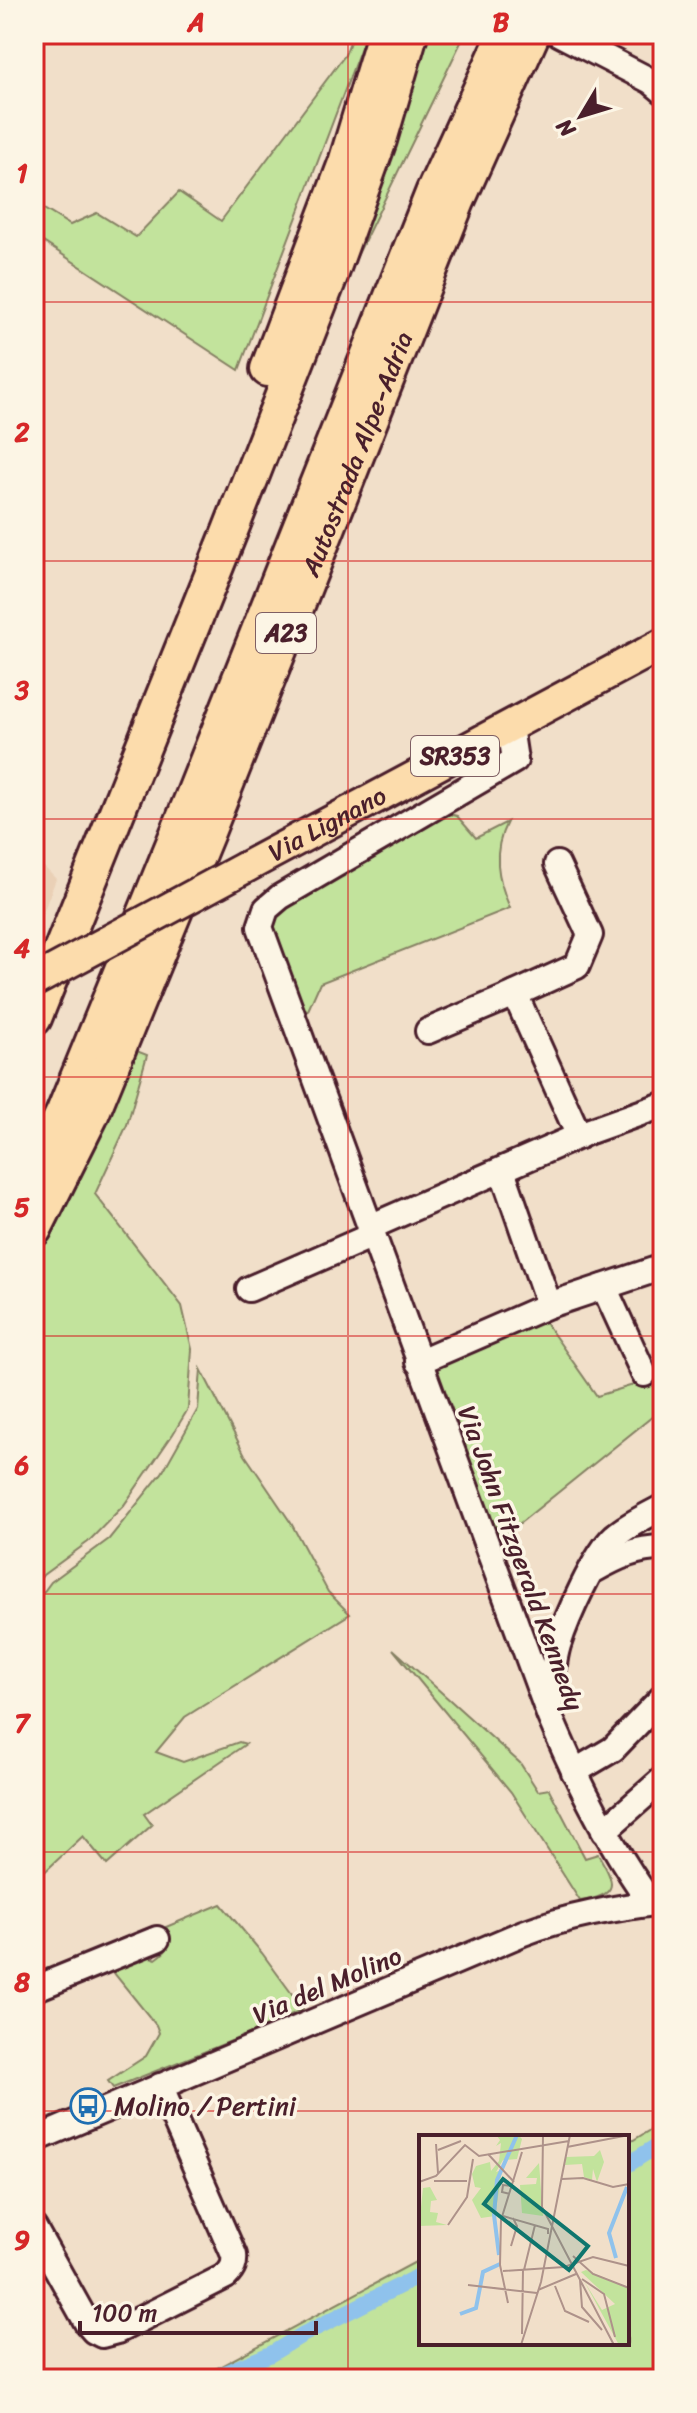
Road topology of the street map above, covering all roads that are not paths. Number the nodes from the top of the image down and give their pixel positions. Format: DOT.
graph roads {
  1 [pos="385,34"];
  2 [pos="410,34"];
  3 [pos="506,34"];
  4 [pos="552,35"];
  5 [pos="663,91"];
  6 [pos="663,644"];
  7 [pos="510,727"];
  8 [pos="557,864"];
  9 [pos="34,967"];
  10 [pos="34,981"];
  11 [pos="515,994"];
  12 [pos="34,1018"];
  13 [pos="428,1031"];
  14 [pos="663,1105"];
  15 [pos="579,1136"];
  16 [pos="502,1170"];
  17 [pos="34,1175"];
  18 [pos="34,1229"];
  19 [pos="371,1231"];
  20 [pos="663,1267"];
  21 [pos="604,1287"];
  22 [pos="249,1289"];
  23 [pos="549,1305"];
  24 [pos="418,1362"];
  25 [pos="644,1374"];
  26 [pos="663,1507"];
  27 [pos="663,1548"];
  28 [pos="592,1571"];
  29 [pos="663,1697"];
  30 [pos="550,1717"];
  31 [pos="574,1772"];
  32 [pos="663,1779"];
  33 [pos="604,1831"];
  34 [pos="654,1903"];
  35 [pos="157,1939"];
  36 [pos="34,1989"];
  37 [pos="160,2086"];
  38 [pos="39,2131"];
  39 [pos="34,2228"];
  1 -- 9 [label="highway"];
  2 -- 12 [label="highway"];
  3 -- 17 [label="highway, Autostrada Alpe-Adria / A23"];
  4 -- 5 [label="street"];
  4 -- 18 [label="highway, Autostrada Alpe-Adria / A23"];
  6 -- 7 [label="main road, Via Lignano / SR353"];
  7 -- 10 [label="main road, Via Lignano / SR353, bridge"];
  7 -- 19 [label="street, Via John Fitzgerald Kennedy"];
  8 -- 11 [label="street"];
  11 -- 13 [label="street"];
  11 -- 15 [label="street"];
  14 -- 15 [label="street"];
  15 -- 16 [label="street"];
  16 -- 19 [label="street"];
  16 -- 23 [label="street"];
  19 -- 22 [label="street"];
  19 -- 24 [label="street, Via John Fitzgerald Kennedy"];
  20 -- 21 [label="street"];
  21 -- 23 [label="street"];
  21 -- 25 [label="street"];
  23 -- 24 [label="street"];
  24 -- 30 [label="street, Via John Fitzgerald Kennedy"];
  26 -- 28 [label="street"];
  27 -- 28 [label="street"];
  28 -- 30 [label="street"];
  29 -- 31 [label="street"];
  30 -- 31 [label="street, Via John Fitzgerald Kennedy"];
  31 -- 33 [label="street, Via John Fitzgerald Kennedy"];
  32 -- 33 [label="street"];
  33 -- 34 [label="street, Via John Fitzgerald Kennedy"];
  34 -- 37 [label="street, Via del Molino"];
  35 -- 36 [label="street"];
  37 -- 38 [label="street, Via del Molino"];
  37 -- 39 [label="street"];
}
